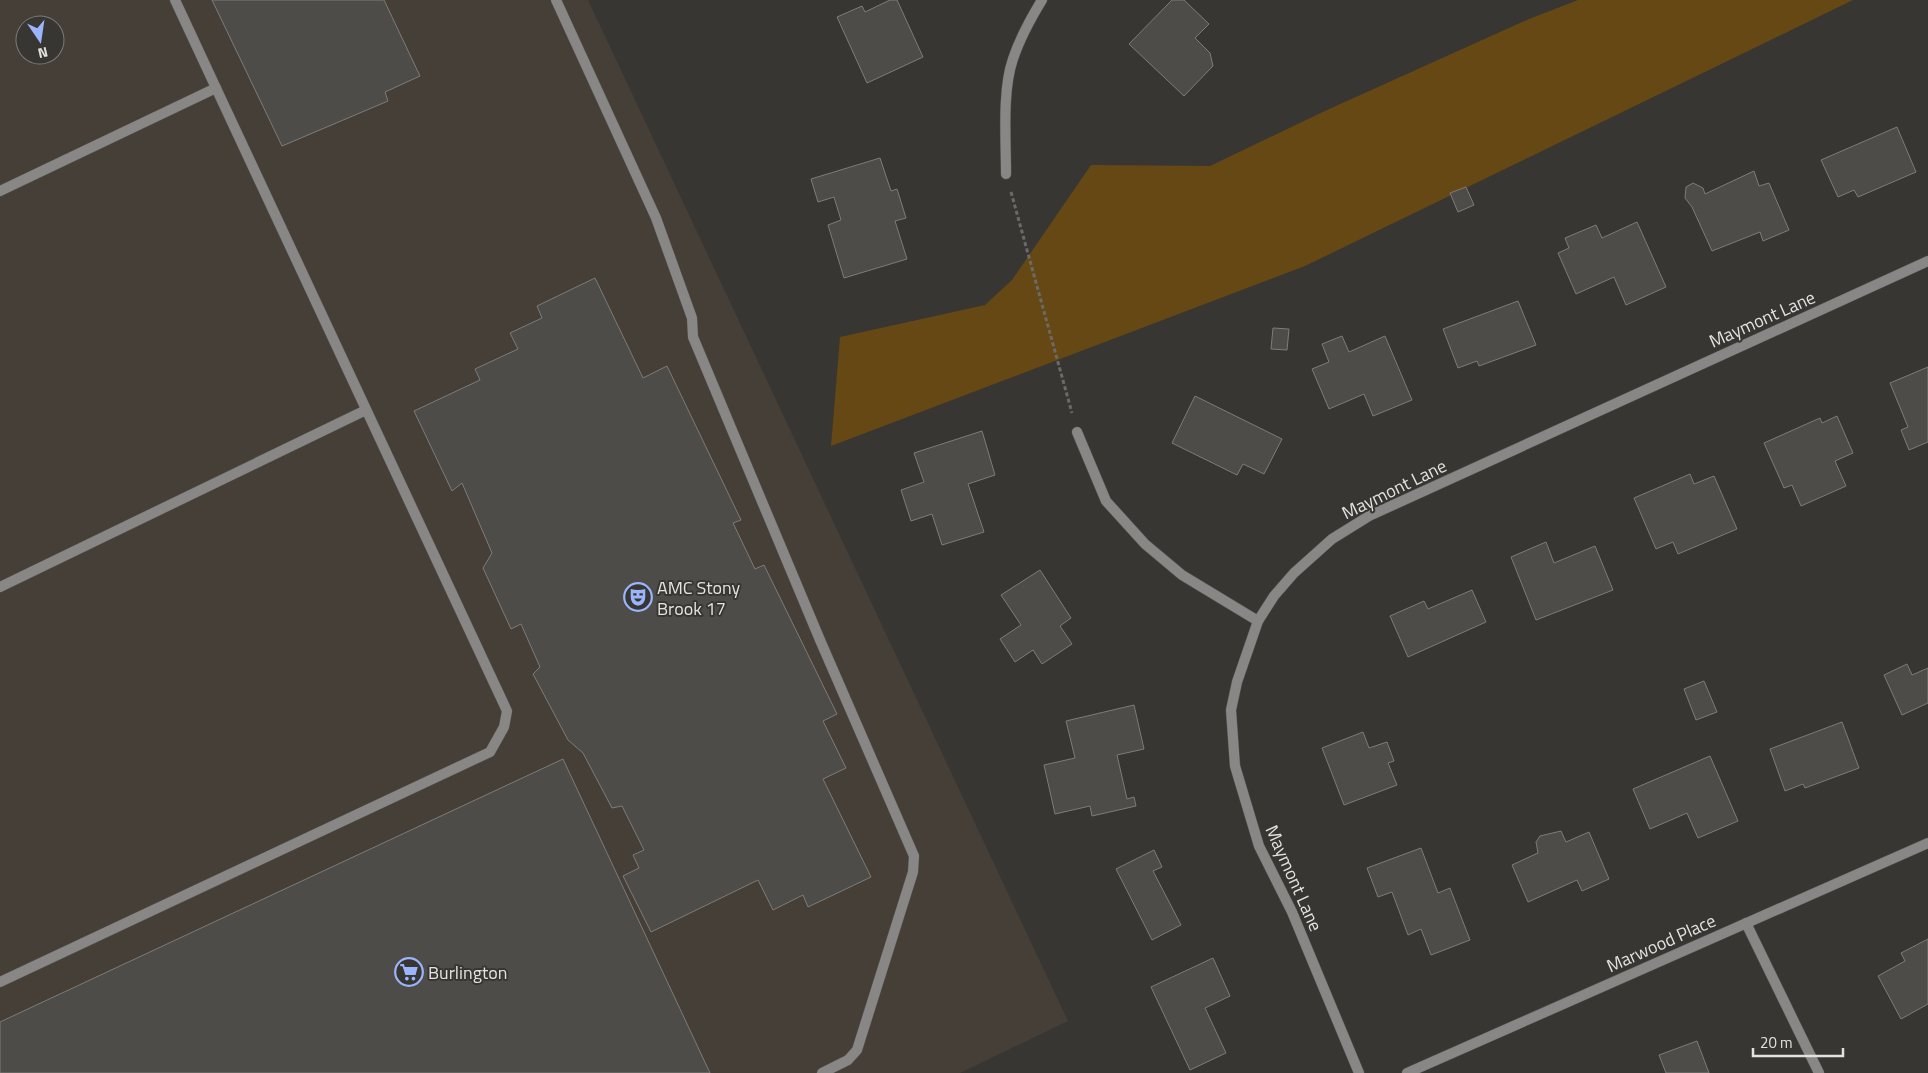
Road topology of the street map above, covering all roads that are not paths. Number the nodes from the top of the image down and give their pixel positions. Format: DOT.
graph roads {
  1 [pos="175,0"];
  2 [pos="556,0"];
  3 [pos="1042,0"];
  4 [pos="216,88"];
  5 [pos="1006,174"];
  6 [pos="0,191"];
  7 [pos="1928,261"];
  8 [pos="366,410"];
  9 [pos="1077,432"];
  10 [pos="0,587"];
  11 [pos="1258,621"];
  12 [pos="1928,843"];
  13 [pos="1746,923"];
  14 [pos="0,982"];
  15 [pos="822,1073"];
  16 [pos="1359,1073"];
  17 [pos="1408,1073"];
  18 [pos="1819,1073"];
  1 -- 4 [label="street"];
  2 -- 15 [label="street"];
  3 -- 5 [label="street"];
  4 -- 6 [label="street"];
  4 -- 8 [label="street"];
  7 -- 11 [label="street, Maymont Lane"];
  8 -- 10 [label="street"];
  8 -- 14 [label="street"];
  9 -- 11 [label="street"];
  11 -- 16 [label="street, Maymont Lane"];
  12 -- 13 [label="street, Marwood Place"];
  13 -- 17 [label="street, Marwood Place"];
  13 -- 18 [label="street"];
}
